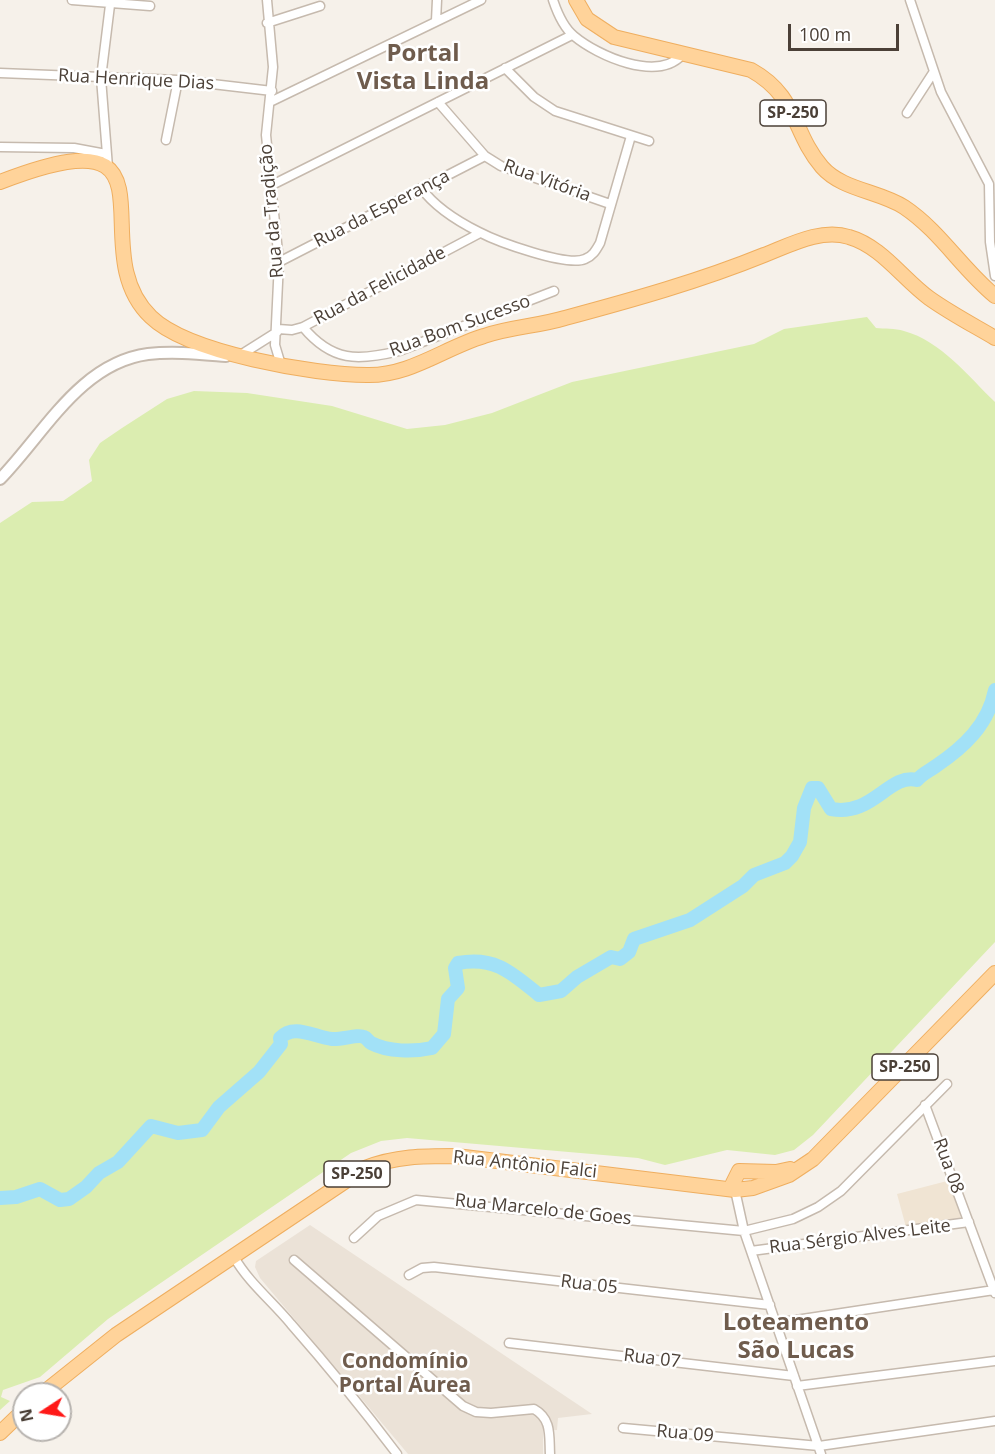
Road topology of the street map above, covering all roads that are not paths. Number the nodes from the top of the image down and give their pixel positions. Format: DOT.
graph roads {
  1 [pos="72,0"];
  2 [pos="267,0"];
  3 [pos="437,0"];
  4 [pos="481,0"];
  5 [pos="553,0"];
  6 [pos="576,0"];
  7 [pos="910,0"];
  8 [pos="110,5"];
  9 [pos="150,6"];
  10 [pos="320,6"];
  11 [pos="436,21"];
  12 [pos="267,23"];
  13 [pos="572,35"];
  14 [pos="682,55"];
  15 [pos="505,68"];
  16 [pos="933,73"];
  17 [pos="0,74"];
  18 [pos="101,78"];
  19 [pos="178,80"];
  20 [pos="272,90"];
  21 [pos="270,102"];
  22 [pos="438,102"];
  23 [pos="907,113"];
  24 [pos="631,136"];
  25 [pos="166,140"];
  26 [pos="649,141"];
  27 [pos="0,147"];
  28 [pos="485,156"];
  29 [pos="107,160"];
  30 [pos="995,174"];
  31 [pos="0,182"];
  32 [pos="989,184"];
  33 [pos="272,185"];
  34 [pos="422,188"];
  35 [pos="610,204"];
  36 [pos="480,233"];
  37 [pos="279,262"];
  38 [pos="995,276"];
  39 [pos="978,281"];
  40 [pos="554,291"];
  41 [pos="995,296"];
  42 [pos="995,307"];
  43 [pos="303,327"];
  44 [pos="277,331"];
  45 [pos="994,338"];
  46 [pos="239,356"];
  47 [pos="281,365"];
  48 [pos="0,478"];
  49 [pos="995,973"];
  50 [pos="947,1084"];
  51 [pos="925,1105"];
  52 [pos="735,1190"];
  53 [pos="969,1222"];
  54 [pos="744,1230"];
  55 [pos="354,1238"];
  56 [pos="751,1251"];
  57 [pos="234,1257"];
  58 [pos="294,1260"];
  59 [pos="409,1275"];
  60 [pos="994,1292"];
  61 [pos="770,1305"];
  62 [pos="776,1323"];
  63 [pos="509,1343"];
  64 [pos="995,1361"];
  65 [pos="794,1376"];
  66 [pos="57,1382"];
  67 [pos="797,1386"];
  68 [pos="995,1421"];
  69 [pos="12,1422"];
  70 [pos="623,1428"];
  71 [pos="0,1433"];
  72 [pos="820,1450"];
  73 [pos="397,1454"];
  74 [pos="550,1454"];
  1 -- 8 [label="street"];
  2 -- 12 [label="street, Rua da Tradição"];
  3 -- 11 [label="street"];
  4 -- 11 [label="street"];
  5 -- 13 [label="street"];
  6 -- 14 [label="main road, SP-250"];
  7 -- 16 [label="street"];
  8 -- 9 [label="street"];
  8 -- 18 [label="street"];
  10 -- 12 [label="street"];
  11 -- 21 [label="street"];
  12 -- 20 [label="street, Rua da Tradição"];
  13 -- 14 [label="street"];
  13 -- 15 [label="street"];
  14 -- 39 [label="main road, SP-250"];
  15 -- 22 [label="street"];
  15 -- 24 [label="street"];
  16 -- 23 [label="street"];
  16 -- 32 [label="street"];
  17 -- 18 [label="street, Rua Henrique Dias"];
  18 -- 19 [label="street, Rua Henrique Dias"];
  18 -- 29 [label="street"];
  19 -- 20 [label="street, Rua Henrique Dias"];
  19 -- 25 [label="street"];
  20 -- 21 [label="street, Rua da Tradição"];
  21 -- 33 [label="street, Rua da Tradição"];
  22 -- 28 [label="street, Rua Vitória"];
  22 -- 33 [label="street"];
  24 -- 26 [label="street"];
  24 -- 35 [label="street"];
  27 -- 29 [label="street"];
  28 -- 34 [label="street, Rua da Esperança"];
  28 -- 35 [label="street, Rua Vitória"];
  29 -- 31 [label="main road"];
  29 -- 46 [label="main road"];
  30 -- 32 [label="street"];
  32 -- 38 [label="street"];
  33 -- 37 [label="street, Rua da Tradição"];
  34 -- 36 [label="street"];
  34 -- 37 [label="street, Rua da Esperança"];
  35 -- 36 [label="street"];
  36 -- 43 [label="street, Rua da Felicidade"];
  37 -- 44 [label="street, Rua da Tradição"];
  39 -- 41 [label="main road, SP-250"];
  39 -- 42 [label="main road, SP-250"];
  40 -- 43 [label="street, Rua Bom Sucesso"];
  43 -- 44 [label="street, Rua da Felicidade"];
  44 -- 46 [label="street"];
  44 -- 47 [label="street, Rua da Tradição"];
  45 -- 47 [label="main road"];
  46 -- 47 [label="main road"];
  46 -- 48 [label="street"];
  49 -- 52 [label="main road, SP-250"];
  50 -- 51 [label="street, Rua Marcelo de Goes"];
  51 -- 53 [label="street, Rua 08"];
  51 -- 54 [label="street, Rua Marcelo de Goes"];
  52 -- 54 [label="street"];
  52 -- 57 [label="main road, Rua Antônio Falci / SP-250"];
  53 -- 56 [label="street, Rua Sérgio Alves Leite"];
  53 -- 60 [label="street, Rua 08"];
  54 -- 55 [label="street, Rua Marcelo de Goes"];
  54 -- 56 [label="street"];
  56 -- 61 [label="street"];
  57 -- 66 [label="main road, Rua Antônio Falci / SP-250"];
  57 -- 73 [label="street"];
  58 -- 74 [label="street"];
  59 -- 61 [label="street, Rua 05"];
  60 -- 62 [label="street"];
  61 -- 62 [label="street"];
  62 -- 65 [label="street"];
  63 -- 65 [label="street, Rua 07"];
  64 -- 67 [label="street"];
  65 -- 67 [label="street"];
  67 -- 72 [label="street"];
  68 -- 72 [label="street, Rua 09"];
  69 -- 71 [label="main road"];
  70 -- 72 [label="street, Rua 09"];
}
